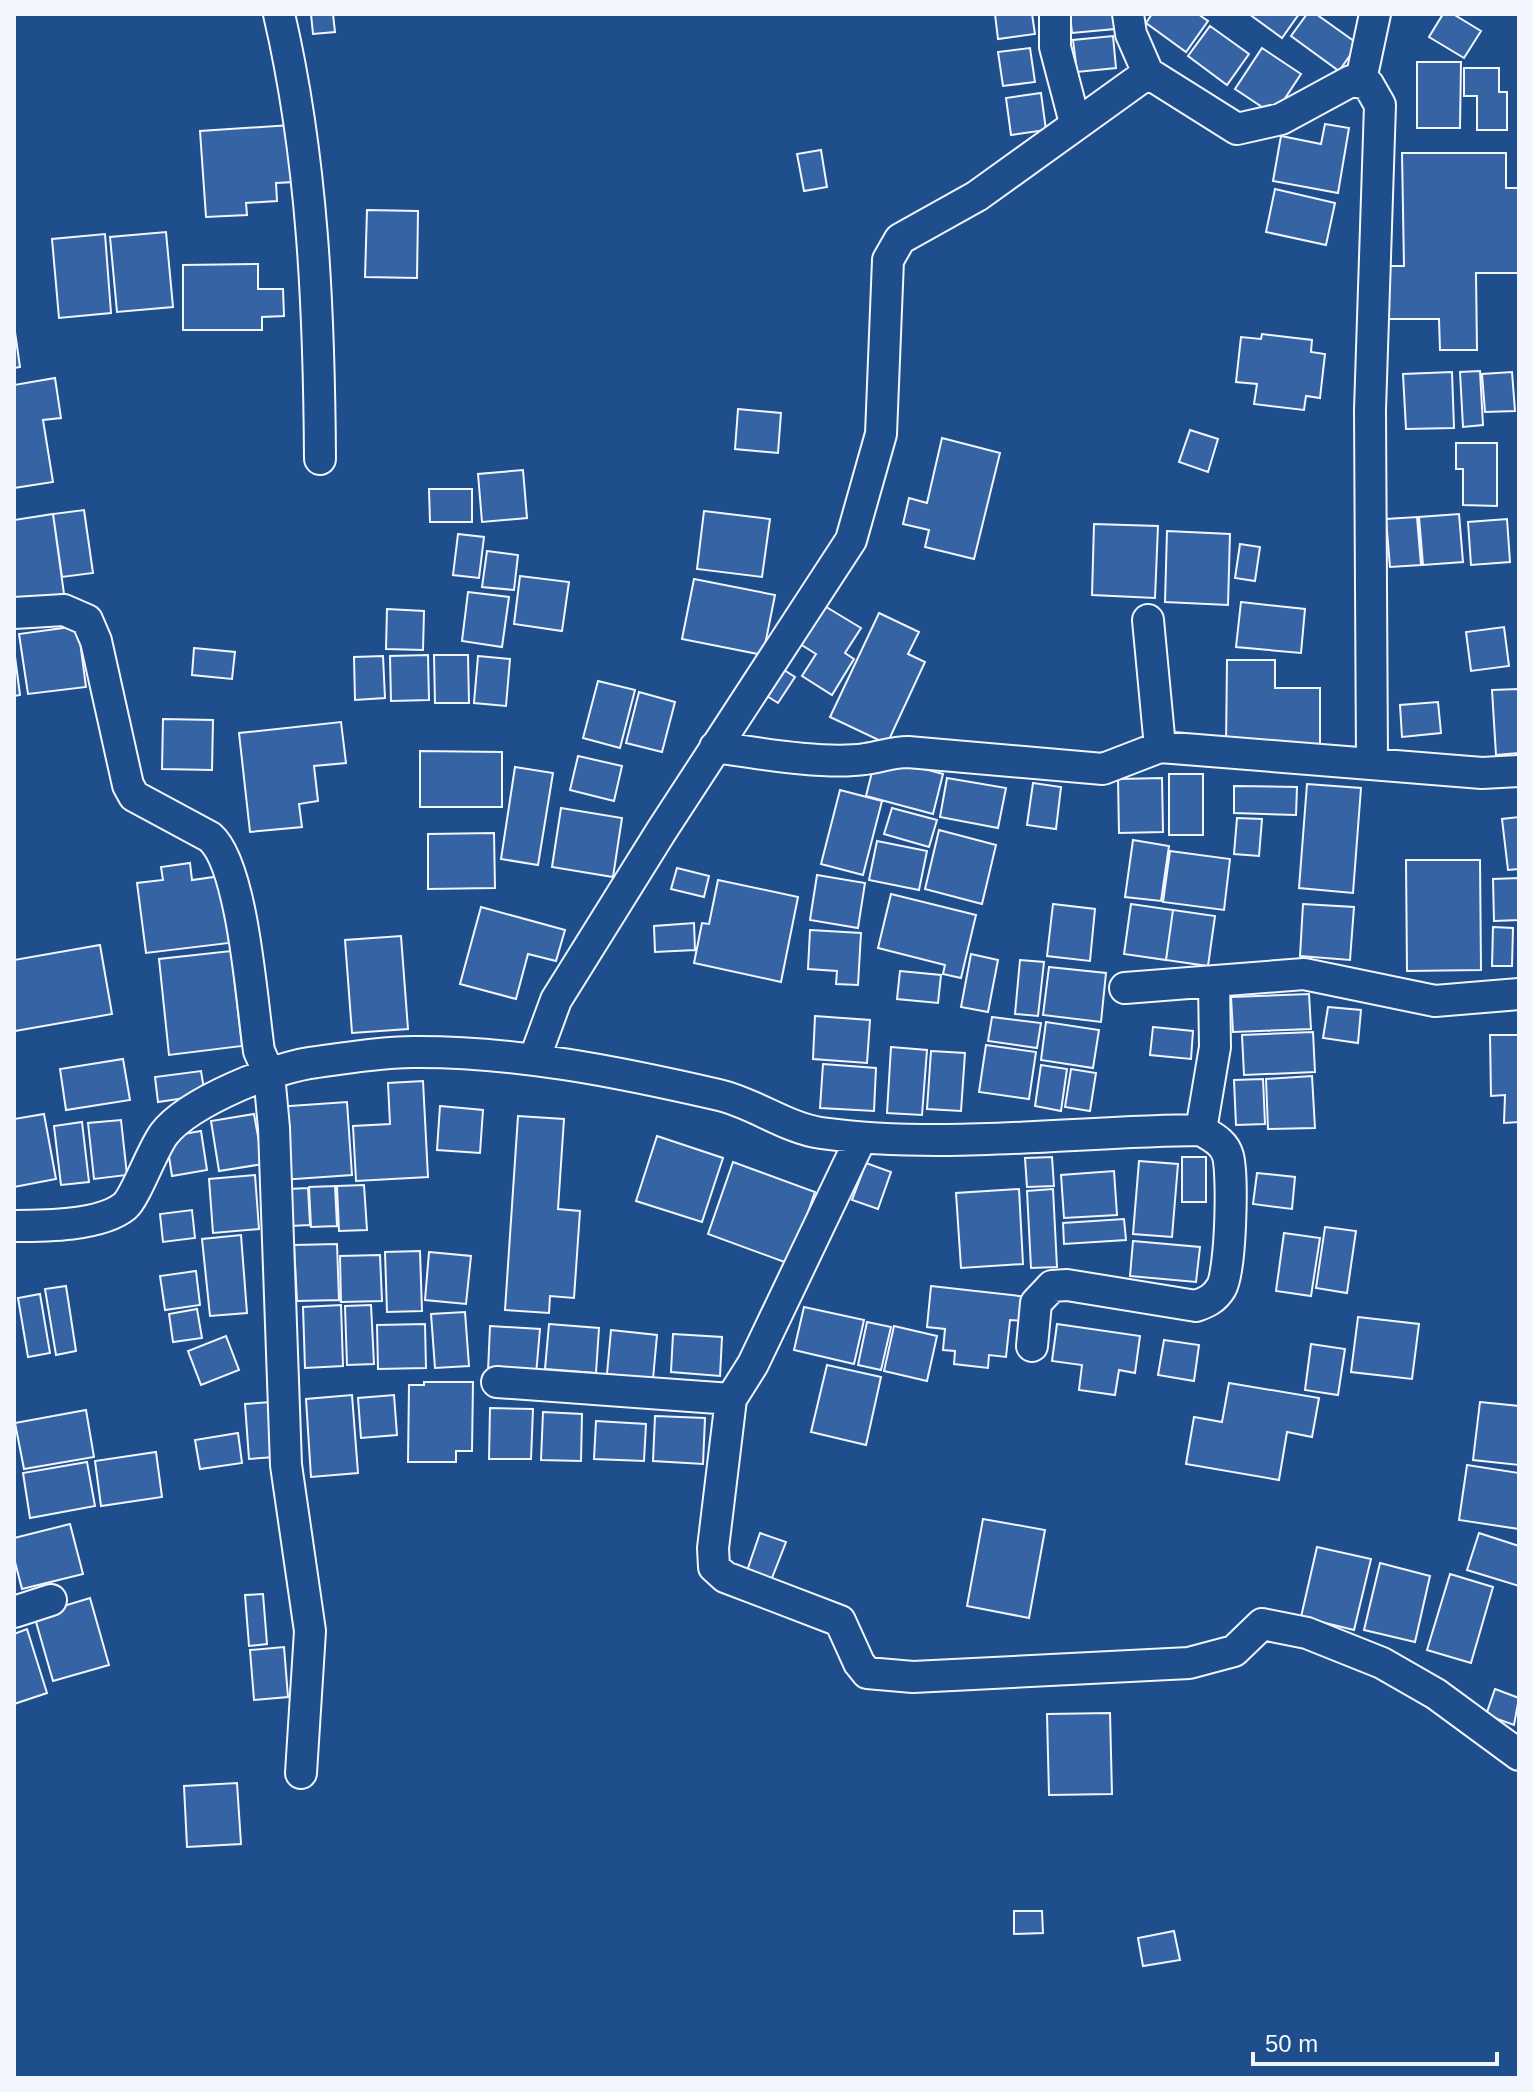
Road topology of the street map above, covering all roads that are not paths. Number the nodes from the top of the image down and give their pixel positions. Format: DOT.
graph roads {
  1 [pos="279,14"];
  2 [pos="1055,14"];
  3 [pos="1128,14"];
  4 [pos="1375,14"];
  5 [pos="1148,73"];
  6 [pos="1361,80"];
  7 [pos="1075,123"];
  8 [pos="320,459"];
  9 [pos="14,613"];
  10 [pos="1148,620"];
  11 [pos="715,747"];
  12 [pos="1160,747"];
  13 [pos="1372,762"];
  14 [pos="1519,771"];
  15 [pos="1214,981"];
  16 [pos="1125,988"];
  17 [pos="1519,994"];
  18 [pos="534,1060"];
  19 [pos="269,1074"];
  20 [pos="1201,1130"];
  21 [pos="861,1138"];
  22 [pos="14,1226"];
  23 [pos="1032,1346"];
  24 [pos="497,1382"];
  25 [pos="731,1399"];
  26 [pos="51,1600"];
  27 [pos="14,1612"];
  28 [pos="1519,1755"];
  29 [pos="301,1773"];
  1 -- 8 [label="street"];
  2 -- 7 [label="street"];
  3 -- 5 [label="street"];
  4 -- 6 [label="street"];
  5 -- 6 [label="street"];
  5 -- 7 [label="street"];
  6 -- 13 [label="street"];
  7 -- 11 [label="street"];
  9 -- 19 [label="street"];
  10 -- 12 [label="street"];
  11 -- 12 [label="street"];
  11 -- 18 [label="street"];
  12 -- 13 [label="street"];
  13 -- 14 [label="street"];
  15 -- 16 [label="street"];
  15 -- 17 [label="street"];
  15 -- 20 [label="street"];
  18 -- 19 [label="street"];
  18 -- 21 [label="street"];
  19 -- 22 [label="street"];
  19 -- 29 [label="street"];
  20 -- 21 [label="street"];
  20 -- 23 [label="street"];
  21 -- 25 [label="street"];
  24 -- 25 [label="street"];
  25 -- 28 [label="street"];
  26 -- 27 [label="street"];
}
